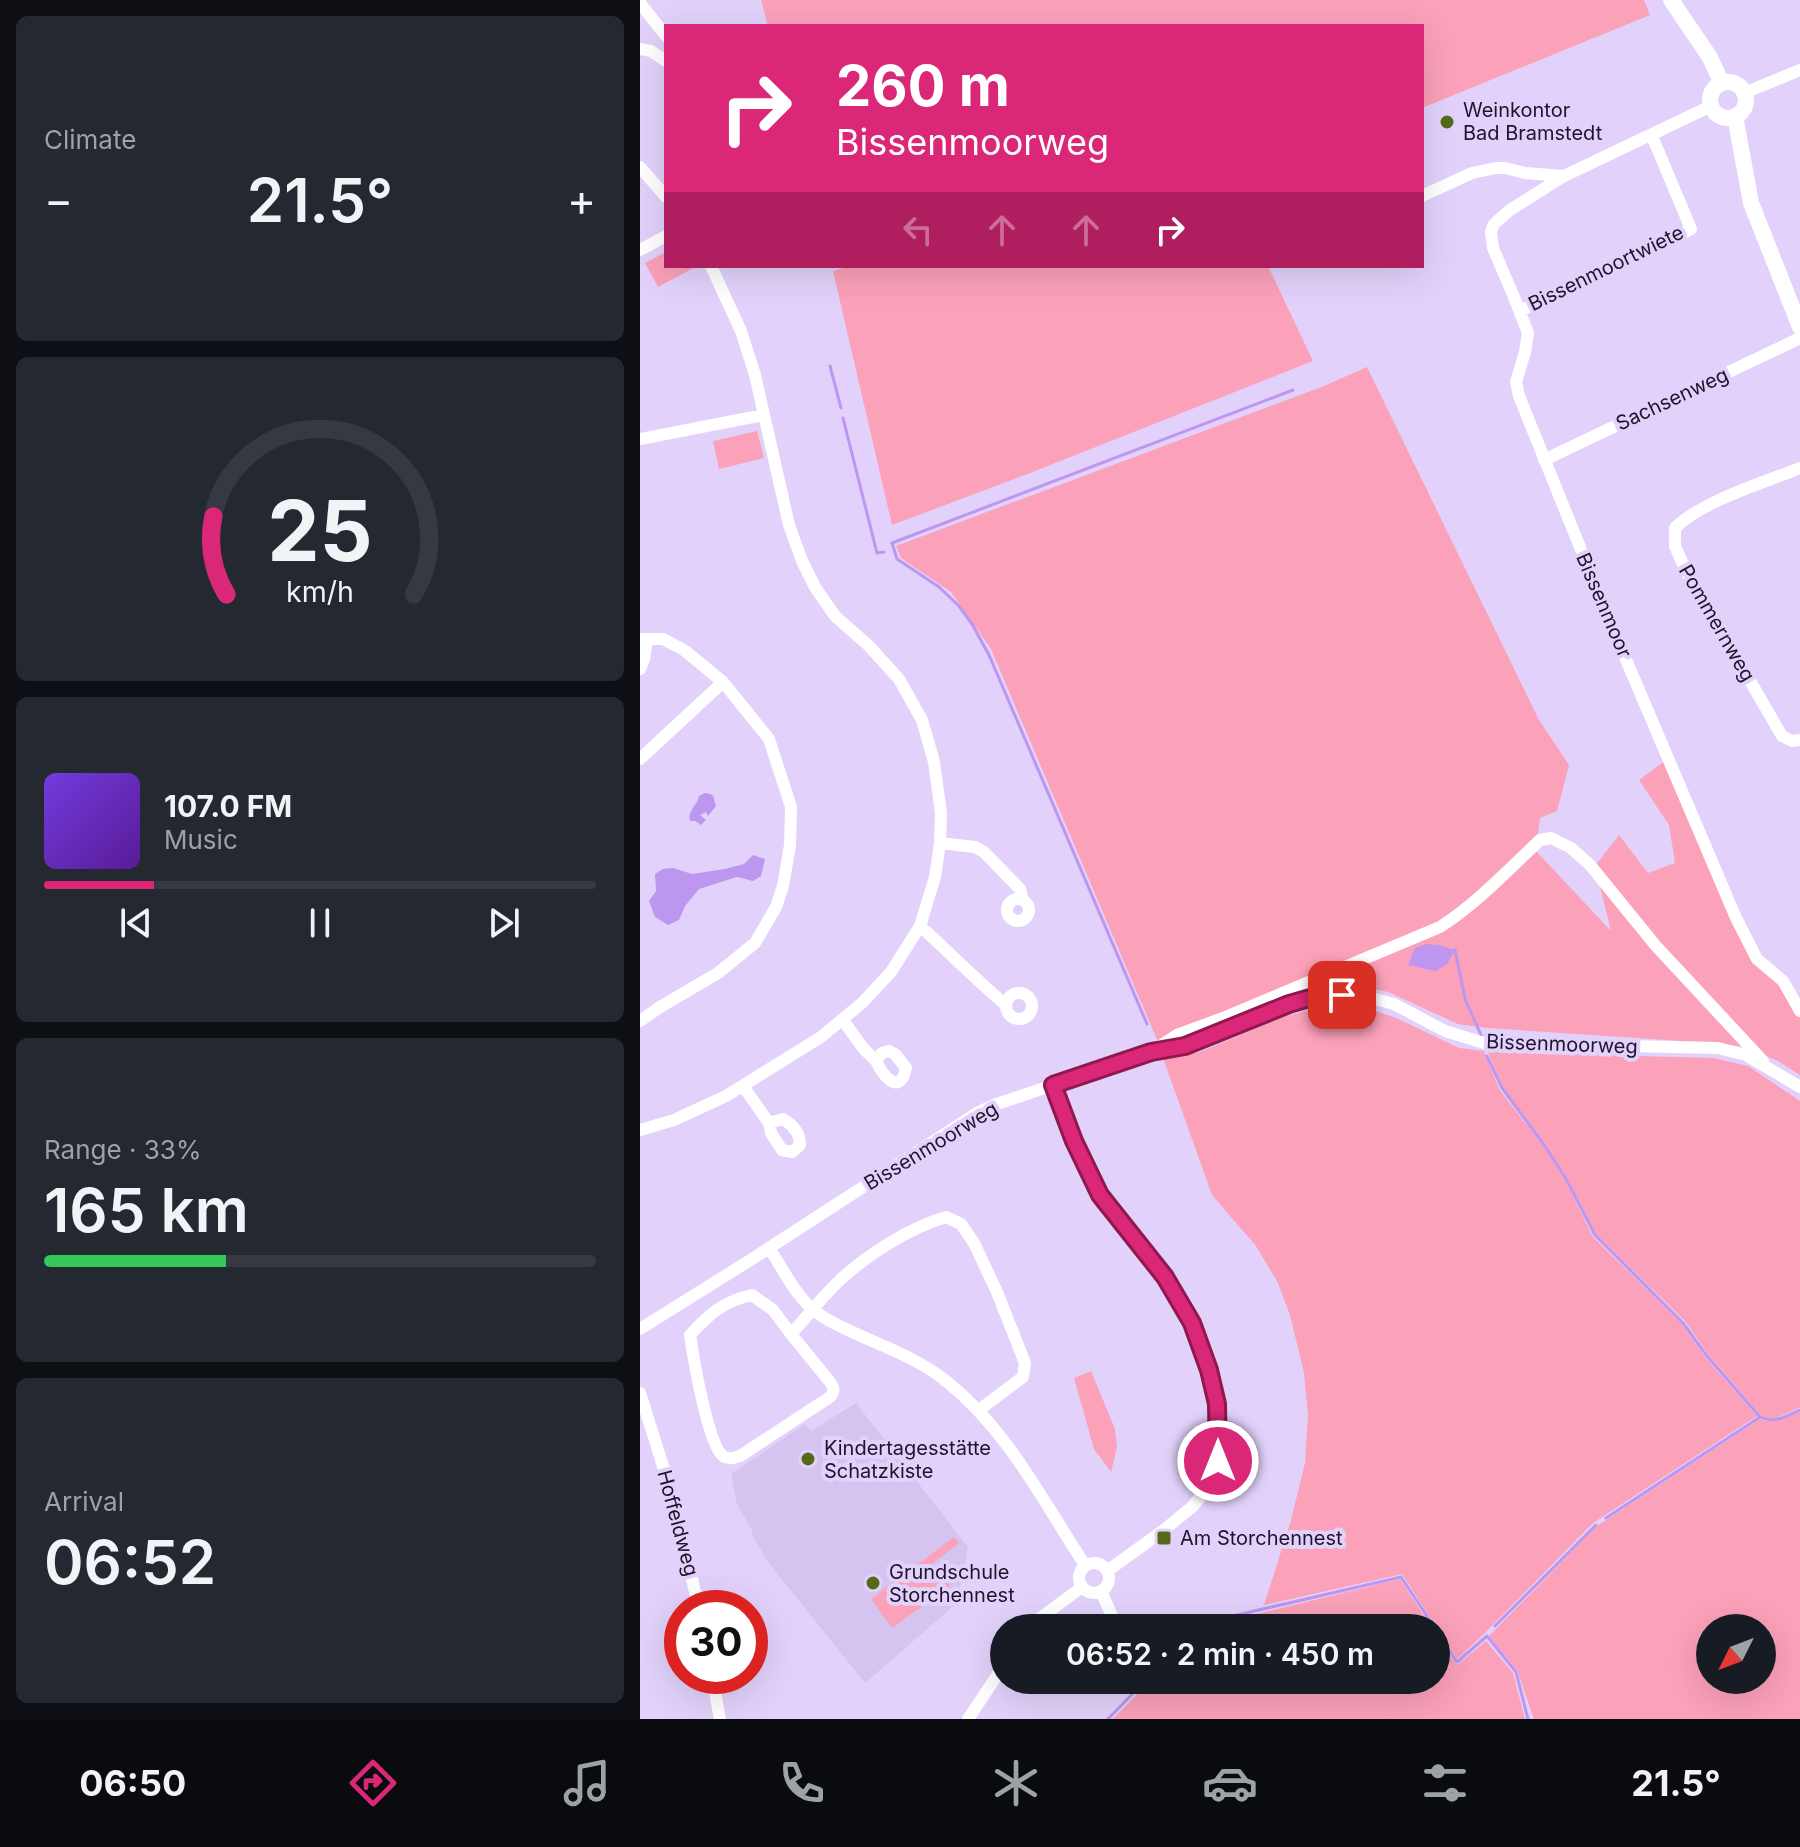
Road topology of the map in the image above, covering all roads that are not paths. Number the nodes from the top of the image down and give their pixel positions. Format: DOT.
graph roads {
  1 [pos="1671,0"];
  2 [pos="640,3"];
  3 [pos="664,33"];
  4 [pos="640,49"];
  5 [pos="664,60"];
  6 [pos="1800,70"];
  7 [pos="1722,83"];
  8 [pos="1744,93"];
  9 [pos="1711,106"];
  10 [pos="1735,116"];
  11 [pos="1652,136"];
  12 [pos="640,167"];
  13 [pos="1525,173"];
  14 [pos="1564,176"];
  15 [pos="664,195"];
  16 [pos="1424,195"];
  17 [pos="1533,196"];
  18 [pos="664,237"];
  19 [pos="640,250"];
  20 [pos="712,268"];
  21 [pos="1520,311"];
  22 [pos="1800,327"];
  23 [pos="1800,338"];
  24 [pos="764,415"];
  25 [pos="640,439"];
  26 [pos="1544,460"];
  27 [pos="1800,468"];
  28 [pos="644,639"];
  29 [pos="640,669"];
  30 [pos="723,682"];
  31 [pos="1800,740"];
  32 [pos="640,759"];
  33 [pos="940,843"];
  34 [pos="1023,900"];
  35 [pos="920,926"];
  36 [pos="1006,1005"];
  37 [pos="1800,1011"];
  38 [pos="843,1020"];
  39 [pos="640,1021"];
  40 [pos="1151,1052"];
  41 [pos="876,1061"];
  42 [pos="1773,1072"];
  43 [pos="1053,1085"];
  44 [pos="743,1086"];
  45 [pos="1800,1087"];
  46 [pos="769,1123"];
  47 [pos="640,1130"];
  48 [pos="769,1248"];
  49 [pos="812,1310"];
  50 [pos="640,1329"];
  51 [pos="791,1334"];
  52 [pos="640,1393"];
  53 [pos="979,1410"];
  54 [pos="1085,1565"];
  55 [pos="1107,1571"];
  56 [pos="1082,1587"];
  57 [pos="695,1590"];
  58 [pos="1101,1591"];
  59 [pos="1046,1614"];
  60 [pos="1111,1614"];
  61 [pos="990,1686"];
  62 [pos="715,1694"];
  63 [pos="720,1719"];
  64 [pos="968,1719"];
  1 -- 7 [label="street"];
  2 -- 3 [label="street"];
  4 -- 5 [label="street"];
  6 -- 8 [label="street"];
  7 -- 8 [label="street"];
  7 -- 9 [label="street"];
  8 -- 10 [label="street"];
  9 -- 10 [label="street"];
  9 -- 11 [label="street, Bissenmoor"];
  10 -- 22 [label="street"];
  11 -- 14 [label="street, Bissenmoor"];
  11 -- 21 [label="street, Bissenmoortwiete"];
  12 -- 15 [label="street"];
  13 -- 14 [label="street, Bissenmoor"];
  13 -- 16 [label="street, Bissenmoor"];
  13 -- 17 [label="street"];
  14 -- 17 [label="street, Bissenmoor"];
  17 -- 21 [label="street, Bissenmoor"];
  18 -- 19 [label="street"];
  20 -- 24 [label="street"];
  21 -- 26 [label="street, Bissenmoor"];
  23 -- 26 [label="street, Sachsenweg"];
  24 -- 25 [label="street"];
  24 -- 33 [label="street"];
  26 -- 37 [label="street, Bissenmoor"];
  27 -- 31 [label="street, Pommernweg"];
  28 -- 29 [label="street"];
  28 -- 30 [label="street"];
  30 -- 32 [label="street"];
  30 -- 39 [label="street"];
  33 -- 34 [label="street"];
  33 -- 35 [label="street"];
  35 -- 36 [label="street"];
  35 -- 38 [label="street"];
  38 -- 41 [label="street"];
  38 -- 44 [label="street"];
  40 -- 42 [label="street, Bissenmoorweg"];
  40 -- 42 [label="street"];
  40 -- 43 [label="street, Bissenmoorweg"];
  42 -- 45 [label="street, Bissenmoorweg"];
  43 -- 48 [label="street, Bissenmoorweg"];
  43 -- 55 [label="street"];
  44 -- 46 [label="street"];
  44 -- 47 [label="street"];
  48 -- 49 [label="street"];
  48 -- 50 [label="street, Bissenmoorweg"];
  49 -- 51 [label="street"];
  49 -- 53 [label="street"];
  49 -- 53 [label="street"];
  51 -- 51 [label="street"];
  52 -- 57 [label="street, Hoffeldweg"];
  53 -- 54 [label="street"];
  54 -- 55 [label="street"];
  54 -- 56 [label="street"];
  55 -- 58 [label="street"];
  56 -- 58 [label="street"];
  56 -- 59 [label="street"];
  58 -- 60 [label="street"];
  61 -- 64 [label="street"];
  62 -- 63 [label="street"];
}
